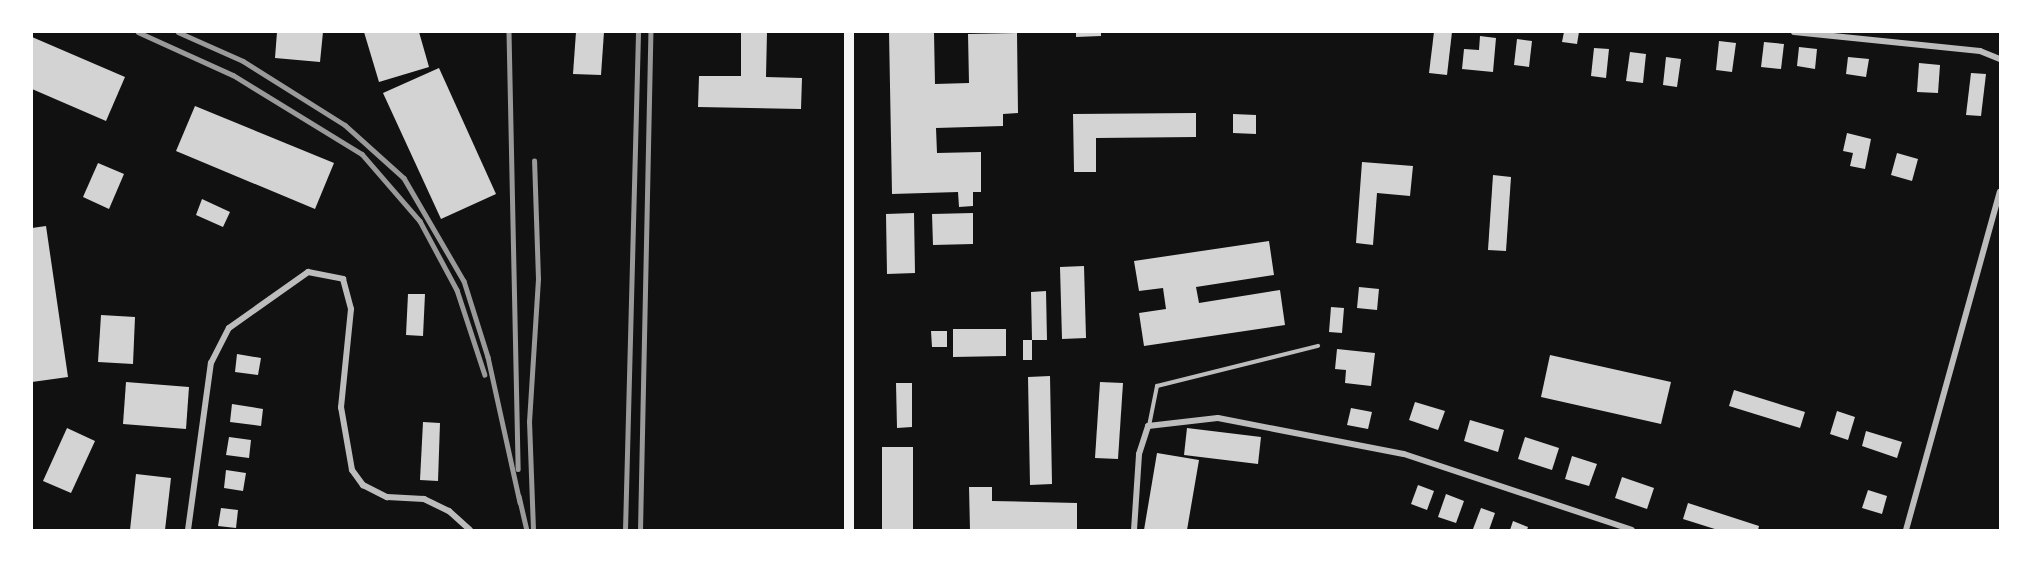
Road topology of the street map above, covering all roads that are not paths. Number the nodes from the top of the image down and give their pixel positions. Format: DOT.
graph roads {
  1 [pos="849,32"];
  2 [pos="1794,32"];
  3 [pos="2001,59"];
  4 [pos="2001,192"];
  5 [pos="1318,346"];
  6 [pos="1148,426"];
  7 [pos="188,531"];
  8 [pos="470,531"];
  9 [pos="849,531"];
  10 [pos="1134,531"];
  11 [pos="1632,531"];
  12 [pos="1906,531"];
  1 -- 9 [label="main road"];
  2 -- 3 [label="street"];
  4 -- 12 [label="street"];
  5 -- 6 [label="lane"];
  6 -- 10 [label="street"];
  6 -- 11 [label="street"];
  7 -- 8 [label="street"];
}
